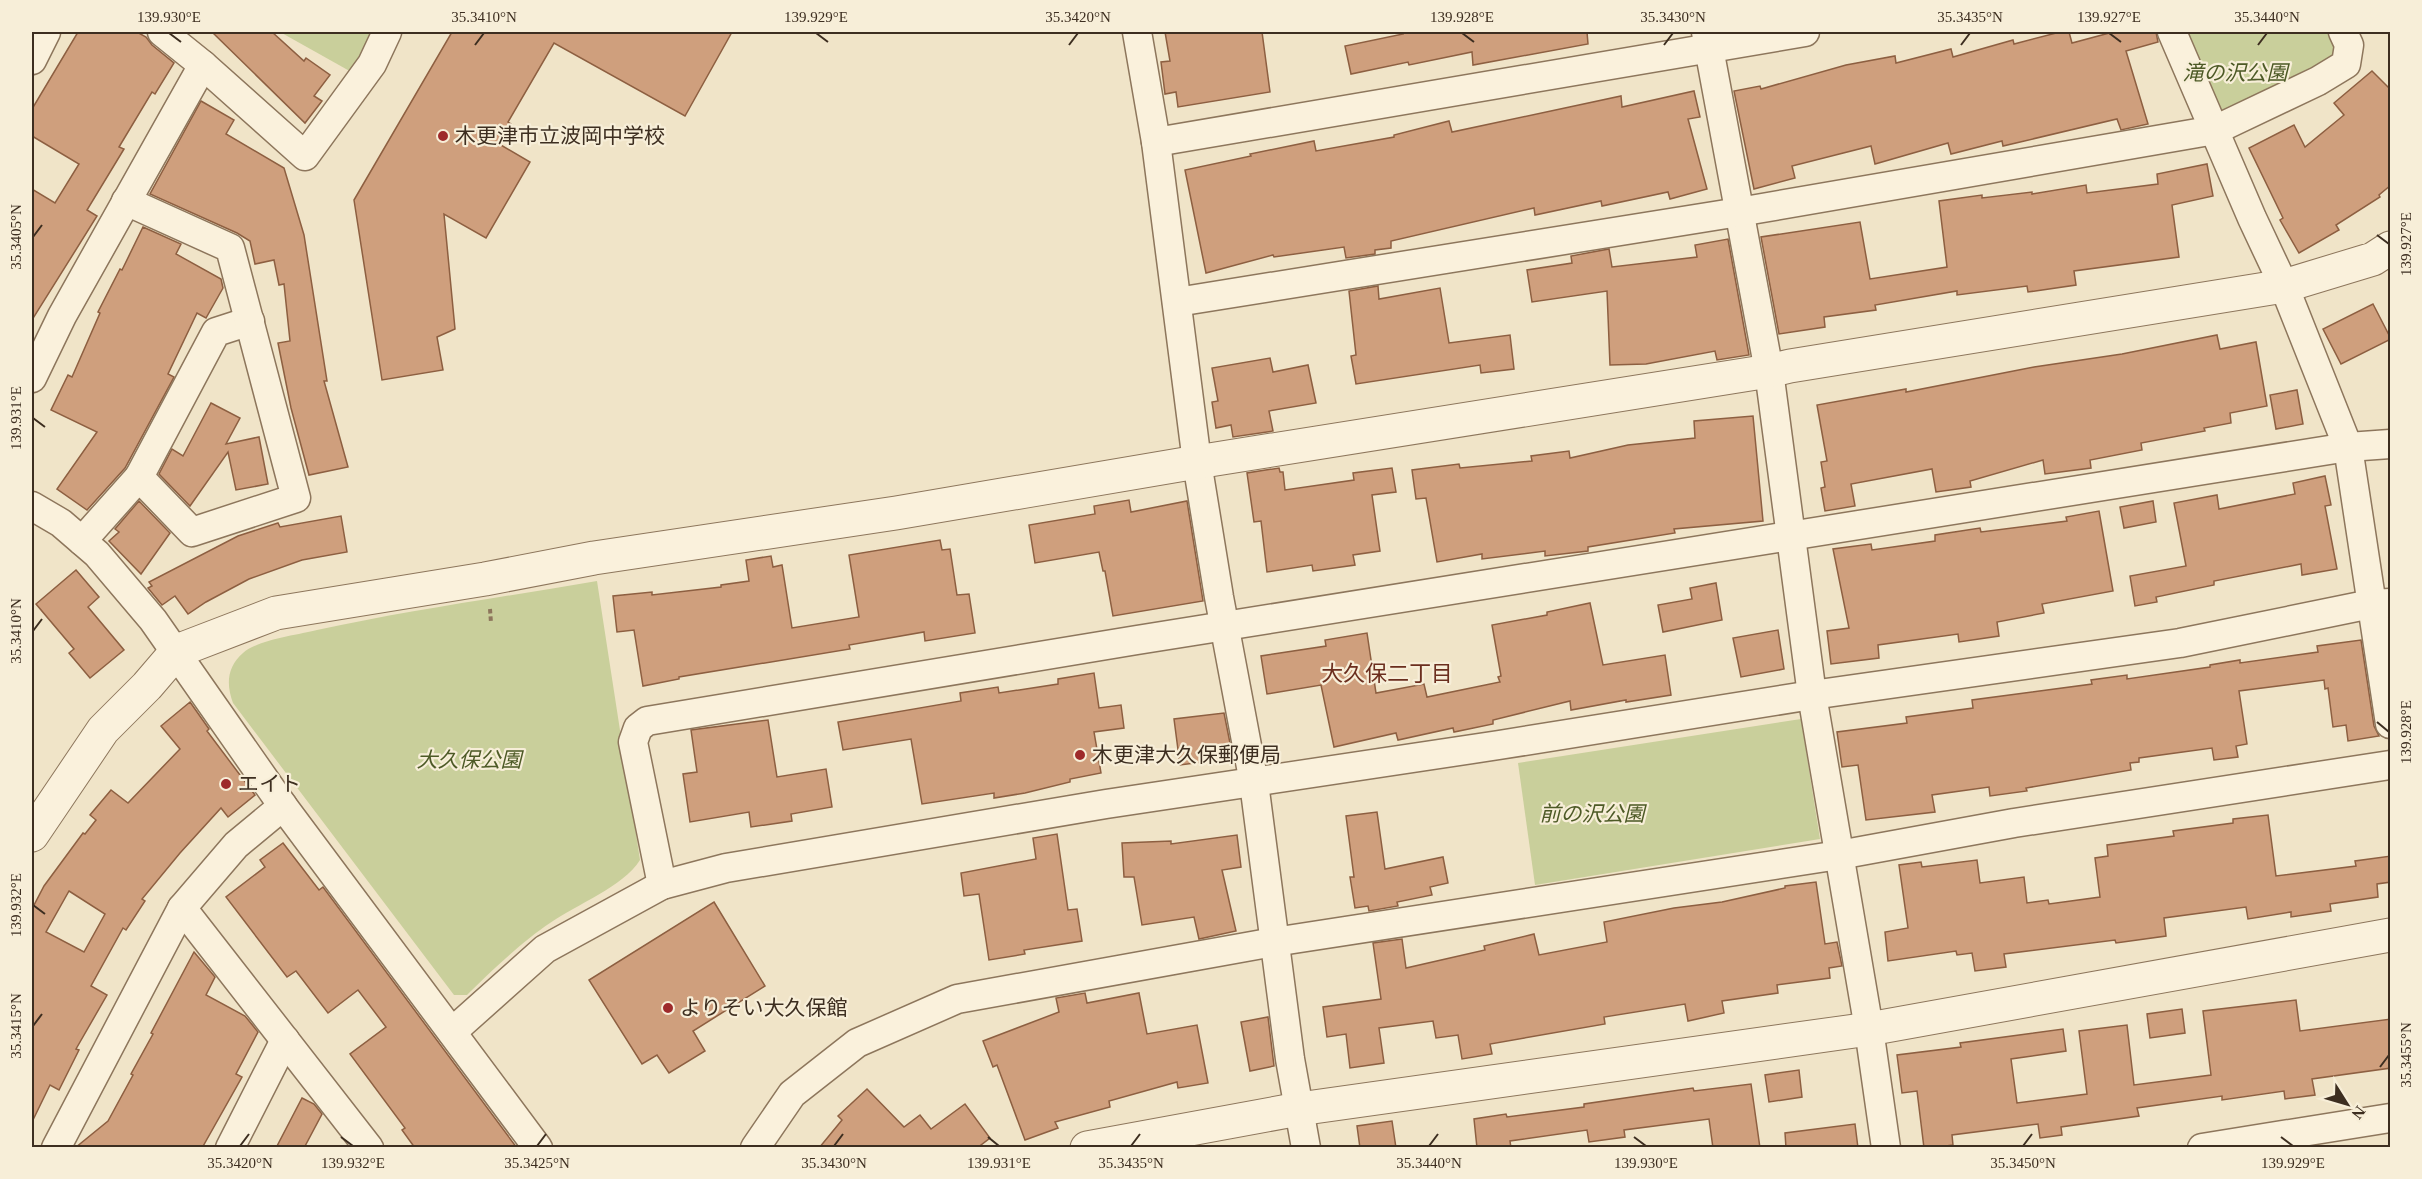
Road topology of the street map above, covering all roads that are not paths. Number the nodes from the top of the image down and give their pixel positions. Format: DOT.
graph roads {
  1 [pos="46,32"];
  2 [pos="162,32"];
  3 [pos="387,32"];
  4 [pos="1137,32"];
  5 [pos="1805,32"];
  6 [pos="2172,32"];
  7 [pos="2343,32"];
  8 [pos="1707,40"];
  9 [pos="32,60"];
  10 [pos="203,65"];
  11 [pos="2215,130"];
  12 [pos="1156,142"];
  13 [pos="126,201"];
  14 [pos="1739,212"];
  15 [pos="2391,248"];
  16 [pos="2284,286"];
  17 [pos="1177,302"];
  18 [pos="250,321"];
  19 [pos="1769,371"];
  20 [pos="32,378"];
  21 [pos="2391,444"];
  22 [pos="2348,447"];
  23 [pos="1197,462"];
  24 [pos="139,477"];
  25 [pos="32,506"];
  26 [pos="1791,537"];
  27 [pos="82,542"];
  28 [pos="2381,603"];
  29 [pos="1225,628"];
  30 [pos="177,651"];
  31 [pos="1812,694"];
  32 [pos="2391,724"];
  33 [pos="2391,765"];
  34 [pos="1254,783"];
  35 [pos="283,806"];
  36 [pos="32,835"];
  37 [pos="1839,855"];
  38 [pos="662,885"];
  39 [pos="182,908"];
  40 [pos="2391,935"];
  41 [pos="1274,942"];
  42 [pos="1869,1029"];
  43 [pos="452,1032"];
  44 [pos="285,1040"];
  45 [pos="1299,1108"];
  46 [pos="2391,1118"];
  47 [pos="56,1148"];
  48 [pos="230,1148"];
  49 [pos="369,1148"];
  50 [pos="538,1148"];
  51 [pos="756,1148"];
  52 [pos="1087,1148"];
  53 [pos="1306,1148"];
  54 [pos="1886,1148"];
  55 [pos="2202,1148"];
  1 -- 9 [label="street"];
  2 -- 10 [label="street"];
  3 -- 10 [label="street"];
  4 -- 12 [label="street"];
  5 -- 8 [label="street"];
  6 -- 11 [label="street"];
  7 -- 11 [label="street"];
  8 -- 12 [label="street"];
  8 -- 14 [label="street"];
  10 -- 13 [label="street"];
  11 -- 14 [label="street"];
  11 -- 16 [label="street"];
  12 -- 17 [label="street"];
  13 -- 18 [label="street"];
  13 -- 20 [label="street"];
  14 -- 17 [label="street"];
  14 -- 19 [label="street"];
  15 -- 16 [label="street"];
  16 -- 19 [label="street"];
  16 -- 22 [label="street"];
  17 -- 23 [label="street"];
  18 -- 24 [label="street"];
  18 -- 24 [label="street"];
  19 -- 23 [label="street"];
  19 -- 26 [label="street"];
  21 -- 22 [label="street"];
  22 -- 26 [label="street"];
  22 -- 28 [label="street"];
  23 -- 29 [label="street"];
  23 -- 30 [label="street"];
  24 -- 27 [label="street"];
  25 -- 27 [label="street"];
  26 -- 29 [label="street"];
  26 -- 31 [label="street"];
  27 -- 30 [label="street"];
  28 -- 31 [label="street"];
  28 -- 32 [label="street"];
  29 -- 34 [label="street"];
  29 -- 38 [label="street"];
  30 -- 35 [label="street"];
  30 -- 36 [label="street"];
  31 -- 34 [label="street"];
  31 -- 37 [label="street"];
  33 -- 37 [label="street"];
  34 -- 38 [label="street"];
  34 -- 41 [label="street"];
  35 -- 39 [label="street"];
  35 -- 43 [label="street"];
  37 -- 41 [label="street"];
  37 -- 42 [label="street"];
  38 -- 43 [label="street"];
  39 -- 44 [label="street"];
  39 -- 47 [label="street"];
  40 -- 42 [label="street"];
  41 -- 45 [label="street"];
  41 -- 51 [label="street"];
  42 -- 45 [label="street"];
  42 -- 54 [label="street"];
  43 -- 50 [label="street"];
  44 -- 48 [label="street"];
  44 -- 49 [label="street"];
  45 -- 52 [label="street"];
  45 -- 53 [label="street"];
  46 -- 55 [label="street"];
}
